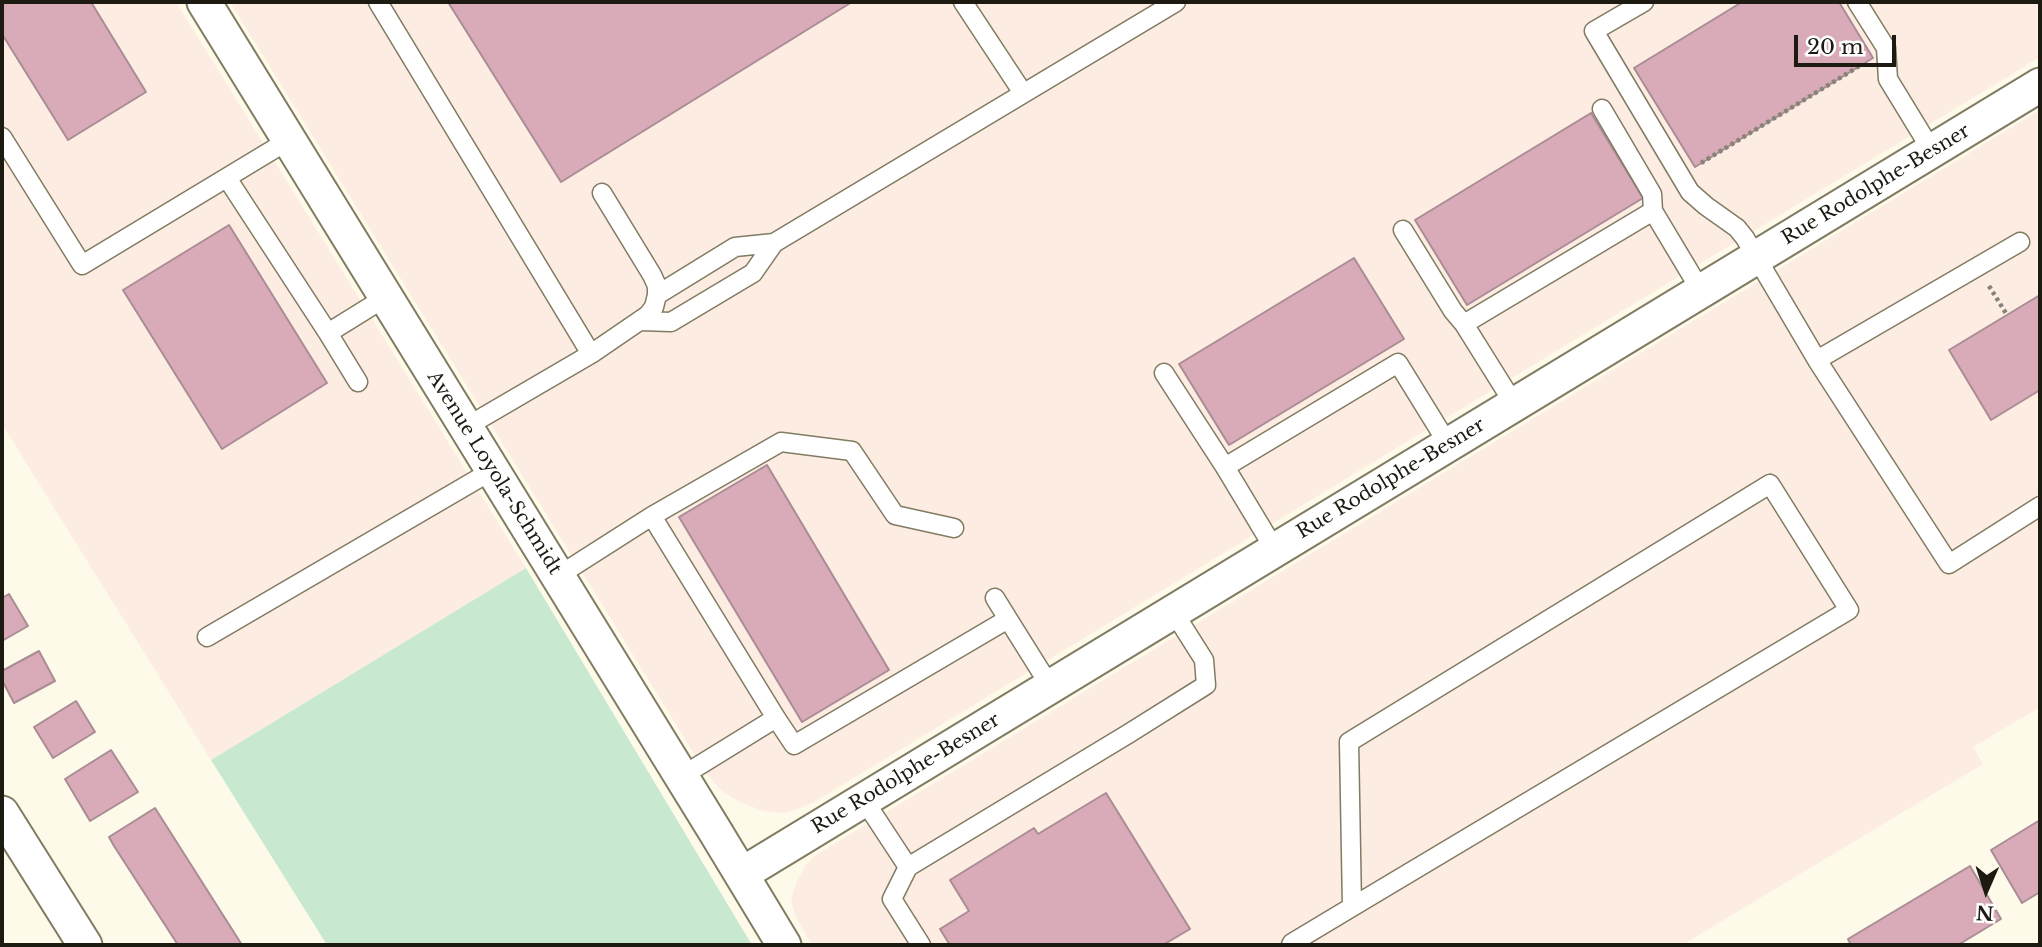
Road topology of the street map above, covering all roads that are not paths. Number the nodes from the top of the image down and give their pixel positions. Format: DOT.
graph roads {
  1 [pos="204,2"];
  2 [pos="378,2"];
  3 [pos="963,2"];
  4 [pos="1176,2"];
  5 [pos="1644,2"];
  6 [pos="1857,2"];
  7 [pos="2040,85"];
  8 [pos="1023,93"];
  9 [pos="1602,109"];
  10 [pos="2,137"];
  11 [pos="289,141"];
  12 [pos="1932,151"];
  13 [pos="227,178"];
  14 [pos="601,193"];
  15 [pos="1653,211"];
  16 [pos="1403,230"];
  17 [pos="2020,242"];
  18 [pos="774,243"];
  19 [pos="1756,258"];
  20 [pos="1702,291"];
  21 [pos="657,295"];
  22 [pos="386,298"];
  23 [pos="641,321"];
  24 [pos="1464,324"];
  25 [pos="328,333"];
  26 [pos="591,354"];
  27 [pos="1817,360"];
  28 [pos="1164,373"];
  29 [pos="358,382"];
  30 [pos="1514,404"];
  31 [pos="466,427"];
  32 [pos="1448,444"];
  33 [pos="1225,467"];
  34 [pos="493,470"];
  35 [pos="2040,506"];
  36 [pos="652,516"];
  37 [pos="954,528"];
  38 [pos="1275,550"];
  39 [pos="558,576"];
  40 [pos="995,598"];
  41 [pos="1173,611"];
  42 [pos="1008,619"];
  43 [pos="207,637"];
  44 [pos="1050,686"];
  45 [pos="776,718"];
  46 [pos="682,776"];
  47 [pos="864,800"];
  48 [pos="2,813"];
  49 [pos="908,867"];
  50 [pos="742,874"];
  51 [pos="1352,907"];
  52 [pos="85,945"];
  53 [pos="784,945"];
  54 [pos="921,945"];
  55 [pos="1291,945"];
  1 -- 11 [label="street, Avenue Loyola-Schmidt"];
  2 -- 26 [label="lane"];
  3 -- 8 [label="lane"];
  4 -- 8 [label="lane"];
  5 -- 19 [label="lane"];
  6 -- 12 [label="lane"];
  7 -- 12 [label="street, Rue Rodolphe-Besner"];
  8 -- 18 [label="lane"];
  9 -- 15 [label="lane"];
  10 -- 13 [label="lane"];
  11 -- 13 [label="lane"];
  11 -- 22 [label="street, Avenue Loyola-Schmidt"];
  12 -- 19 [label="street, Rue Rodolphe-Besner"];
  13 -- 25 [label="lane"];
  14 -- 21 [label="lane"];
  15 -- 20 [label="lane"];
  15 -- 24 [label="lane"];
  16 -- 24 [label="lane"];
  17 -- 27 [label="lane"];
  18 -- 21 [label="lane"];
  18 -- 23 [label="lane"];
  19 -- 20 [label="street, Rue Rodolphe-Besner"];
  19 -- 27 [label="lane"];
  20 -- 30 [label="street, Rue Rodolphe-Besner"];
  21 -- 23 [label="lane"];
  22 -- 25 [label="lane"];
  22 -- 31 [label="street, Avenue Loyola-Schmidt"];
  23 -- 26 [label="lane"];
  24 -- 30 [label="lane"];
  25 -- 29 [label="lane"];
  26 -- 31 [label="lane"];
  27 -- 35 [label="lane"];
  28 -- 33 [label="lane"];
  30 -- 32 [label="street, Rue Rodolphe-Besner"];
  31 -- 34 [label="street, Avenue Loyola-Schmidt"];
  32 -- 33 [label="lane"];
  32 -- 38 [label="street, Rue Rodolphe-Besner"];
  33 -- 38 [label="lane"];
  34 -- 39 [label="street, Avenue Loyola-Schmidt"];
  34 -- 43 [label="lane"];
  36 -- 37 [label="lane"];
  36 -- 39 [label="lane"];
  36 -- 45 [label="lane"];
  38 -- 41 [label="street, Rue Rodolphe-Besner"];
  39 -- 46 [label="street, Avenue Loyola-Schmidt"];
  40 -- 42 [label="lane"];
  41 -- 44 [label="street, Rue Rodolphe-Besner"];
  41 -- 49 [label="lane"];
  42 -- 44 [label="lane"];
  42 -- 45 [label="lane"];
  44 -- 47 [label="street, Rue Rodolphe-Besner"];
  45 -- 46 [label="lane"];
  46 -- 50 [label="street, Avenue Loyola-Schmidt"];
  47 -- 49 [label="lane"];
  47 -- 50 [label="street, Rue Rodolphe-Besner"];
  48 -- 52 [label="street"];
  49 -- 54 [label="lane"];
  50 -- 53 [label="street, Avenue Loyola-Schmidt"];
  51 -- 51 [label="lane"];
  51 -- 55 [label="lane"];
}
